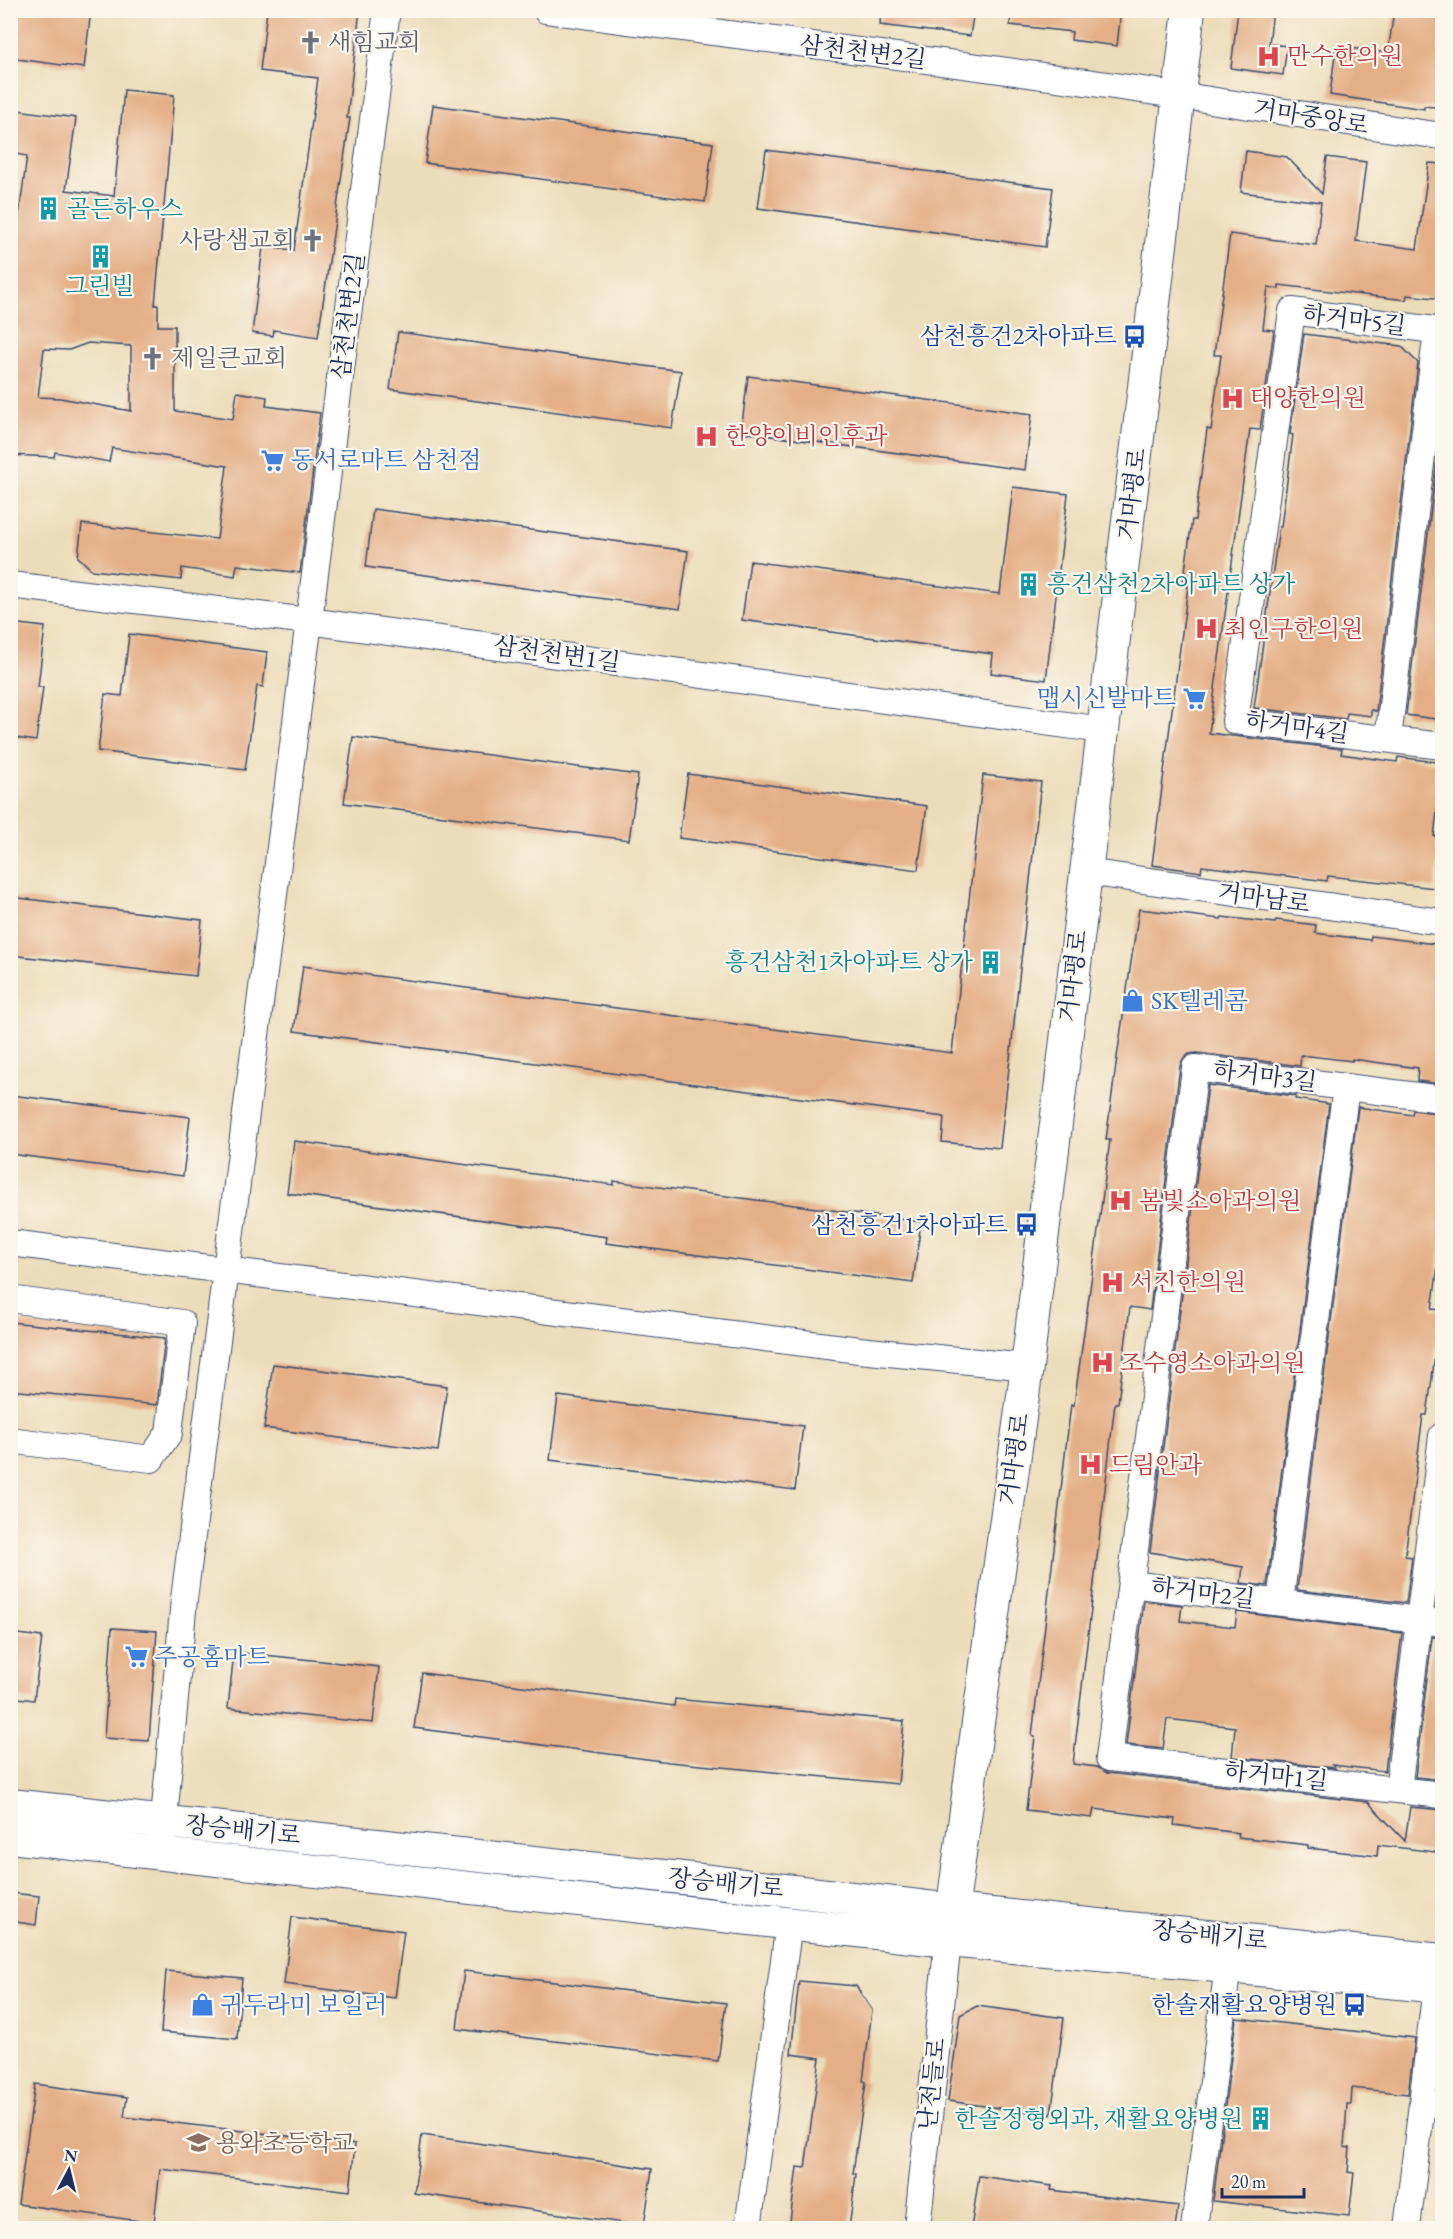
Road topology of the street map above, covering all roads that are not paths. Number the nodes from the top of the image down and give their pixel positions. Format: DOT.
graph roads {
  1 [pos="387,10"];
  2 [pos="546,10"];
  3 [pos="1189,10"];
  4 [pos="1180,95"];
  5 [pos="1443,136"];
  6 [pos="1440,330"];
  7 [pos="1264,512"];
  8 [pos="10,585"];
  9 [pos="309,621"];
  10 [pos="1103,730"];
  11 [pos="1388,739"];
  12 [pos="1443,746"];
  13 [pos="1086,872"];
  14 [pos="1443,922"];
  15 [pos="1346,1087"];
  16 [pos="1443,1099"];
  17 [pos="10,1243"];
  18 [pos="226,1270"];
  19 [pos="10,1299"];
  20 [pos="1163,1328"];
  21 [pos="1027,1366"];
  22 [pos="1309,1379"];
  23 [pos="1443,1436"];
  24 [pos="10,1440"];
  25 [pos="1131,1584"];
  26 [pos="1280,1602"];
  27 [pos="1431,1621"];
  28 [pos="1398,1790"];
  29 [pos="1443,1795"];
  30 [pos="10,1805"];
  31 [pos="164,1821"];
  32 [pos="10,1837"];
  33 [pos="161,1854"];
  34 [pos="952,1910"];
  35 [pos="789,1923"];
  36 [pos="948,1941"];
  37 [pos="1228,1966"];
  38 [pos="1440,1978"];
  39 [pos="748,2229"];
  40 [pos="917,2229"];
  41 [pos="1194,2229"];
  42 [pos="1407,2229"];
  1 -- 9 [label="street, 삼천천변2길"];
  2 -- 4 [label="street, 삼천천변2길"];
  3 -- 4 [label="street, 거마평로"];
  4 -- 5 [label="street, 거마중앙로"];
  4 -- 10 [label="street, 거마평로"];
  6 -- 7 [label="street, 하거마5길"];
  6 -- 11 [label="street, 하거마5길"];
  7 -- 11 [label="street, 하거마4길"];
  8 -- 9 [label="street, 삼천천변1길"];
  9 -- 10 [label="street, 삼천천변1길"];
  9 -- 18 [label="street, 삼천천변2길"];
  10 -- 13 [label="street, 거마평로"];
  11 -- 12 [label="street, 하거마4길"];
  13 -- 14 [label="street, 거마남로"];
  13 -- 21 [label="street, 거마평로"];
  15 -- 16 [label="street, 하거마3길"];
  15 -- 20 [label="street, 하거마3길"];
  15 -- 22 [label="street, 하거마3길"];
  17 -- 18 [label="street"];
  18 -- 21 [label="street"];
  18 -- 31 [label="street, 삼천천변2길"];
  19 -- 24 [label="street"];
  20 -- 25 [label="street, 하거마2길"];
  21 -- 34 [label="street, 거마평로"];
  22 -- 26 [label="street, 하거마2길"];
  23 -- 27 [label="street"];
  25 -- 26 [label="street, 하거마2길"];
  25 -- 28 [label="street, 하거마1길"];
  26 -- 27 [label="street, 하거마2길"];
  27 -- 28 [label="street"];
  28 -- 29 [label="street, 하거마1길"];
  30 -- 31 [label="street, 장승배기로"];
  31 -- 33 [label="street, 삼천천변2길"];
  31 -- 34 [label="street, 장승배기로"];
  32 -- 33 [label="street, 장승배기로"];
  33 -- 35 [label="street, 장승배기로"];
  34 -- 36 [label="street, 거마평로"];
  34 -- 38 [label="street, 장승배기로"];
  35 -- 36 [label="street, 장승배기로"];
  35 -- 39 [label="street, 장승배기로"];
  36 -- 37 [label="street, 장승배기로"];
  36 -- 40 [label="street, 난전들로"];
  37 -- 38 [label="street, 장승배기로"];
  37 -- 41 [label="street, 장승배기로"];
  38 -- 42 [label="street"];
}
